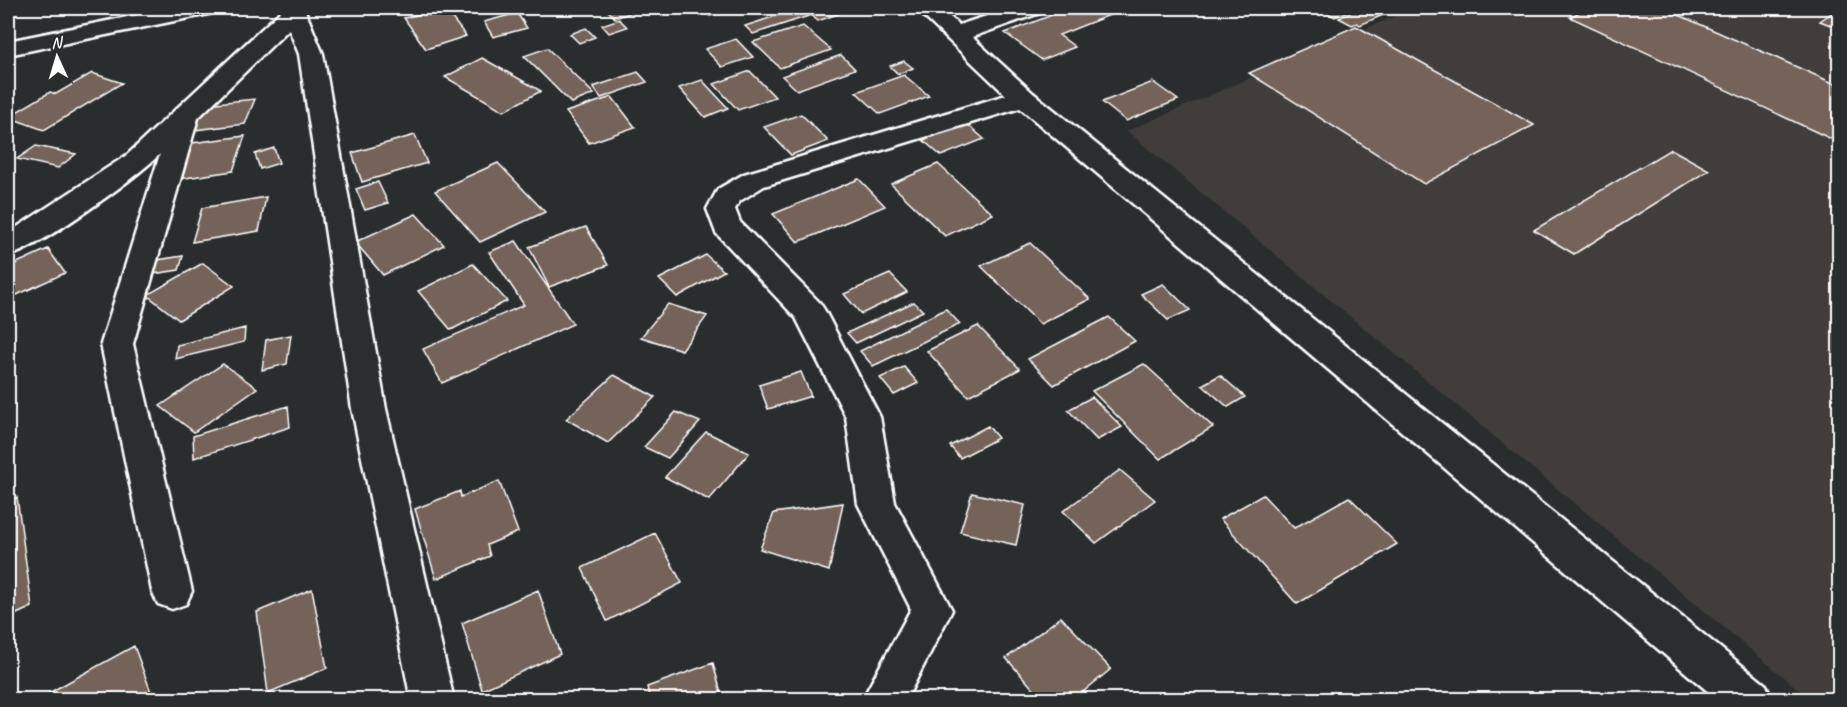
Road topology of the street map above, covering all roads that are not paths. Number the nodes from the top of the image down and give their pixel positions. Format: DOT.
graph roads {
  1 [pos="204,8"];
  2 [pos="927,8"];
  3 [pos="1032,8"];
  4 [pos="294,10"];
  5 [pos="957,34"];
  6 [pos="8,48"];
  7 [pos="1024,98"];
  8 [pos="185,116"];
  9 [pos="8,246"];
  10 [pos="172,591"];
  11 [pos="433,699"];
  12 [pos="883,699"];
  13 [pos="1751,699"];
  1 -- 6 [label="street"];
  2 -- 5 [label="street"];
  3 -- 5 [label="street"];
  4 -- 8 [label="street"];
  4 -- 11 [label="street"];
  5 -- 7 [label="street"];
  7 -- 12 [label="street"];
  7 -- 13 [label="street"];
  8 -- 9 [label="street"];
  8 -- 10 [label="street"];
}
